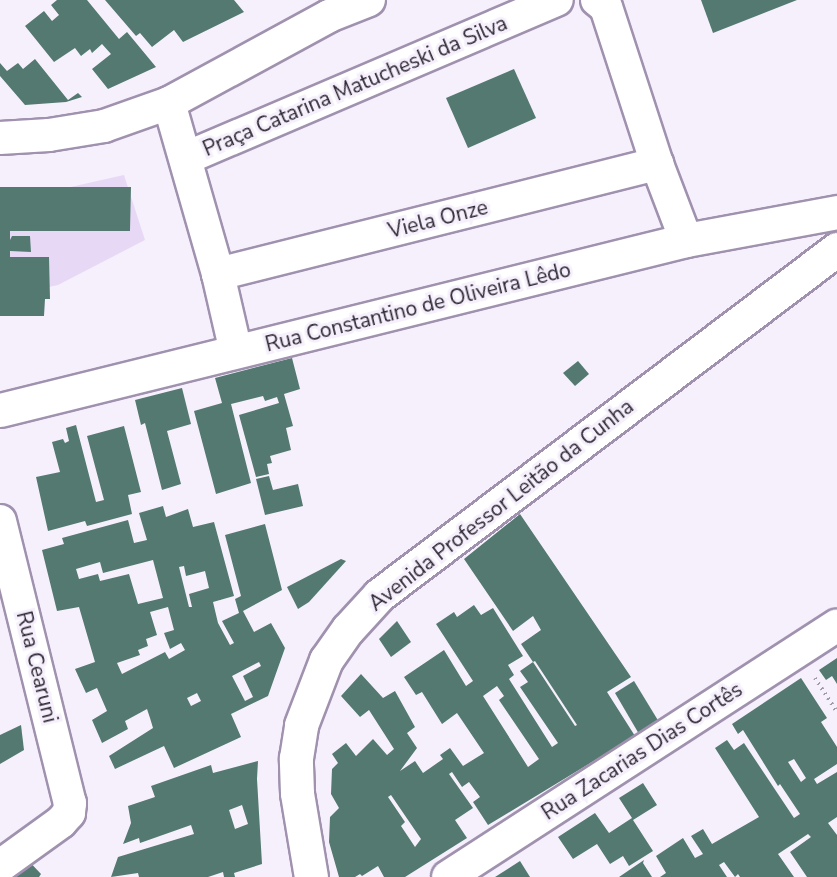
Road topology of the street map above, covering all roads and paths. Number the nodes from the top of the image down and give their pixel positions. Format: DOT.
graph roads {
  1 [pos="369,0"];
  2 [pos="557,0"];
  3 [pos="597,0"];
  4 [pos="337,8"];
  5 [pos="169,103"];
  6 [pos="0,138"];
  7 [pos="186,158"];
  8 [pos="657,164"];
  9 [pos="837,212"];
  10 [pos="686,240"];
  11 [pos="837,249"];
  12 [pos="218,274"];
  13 [pos="237,352"];
  14 [pos="0,410"];
  15 [pos="0,521"];
  16 [pos="837,625"];
  17 [pos="797,651"];
  18 [pos="837,712"];
  19 [pos="0,866"];
  20 [pos="311,877"];
  21 [pos="448,877"];
  1 -- 4 [label="street"];
  2 -- 7 [label="street, Praça Catarina Matucheski da Silva"];
  3 -- 8 [label="street"];
  4 -- 5 [label="street"];
  5 -- 6 [label="street"];
  5 -- 7 [label="street"];
  7 -- 12 [label="street"];
  8 -- 10 [label="street"];
  8 -- 12 [label="street, Viela Onze"];
  9 -- 10 [label="street, Rua Constantino de Oliveira Lêdo"];
  10 -- 13 [label="street, Rua Constantino de Oliveira Lêdo"];
  11 -- 20 [label="street, Avenida Professor Leitão da Cunha"];
  12 -- 13 [label="street"];
  13 -- 14 [label="street, Rua Constantino de Oliveira Lêdo"];
  15 -- 19 [label="street, Rua Cearuni"];
  16 -- 17 [label="street, Rua Zacarias Dias Cortês"];
  17 -- 18 [label="path"];
  17 -- 21 [label="street, Rua Zacarias Dias Cortês"];
}
